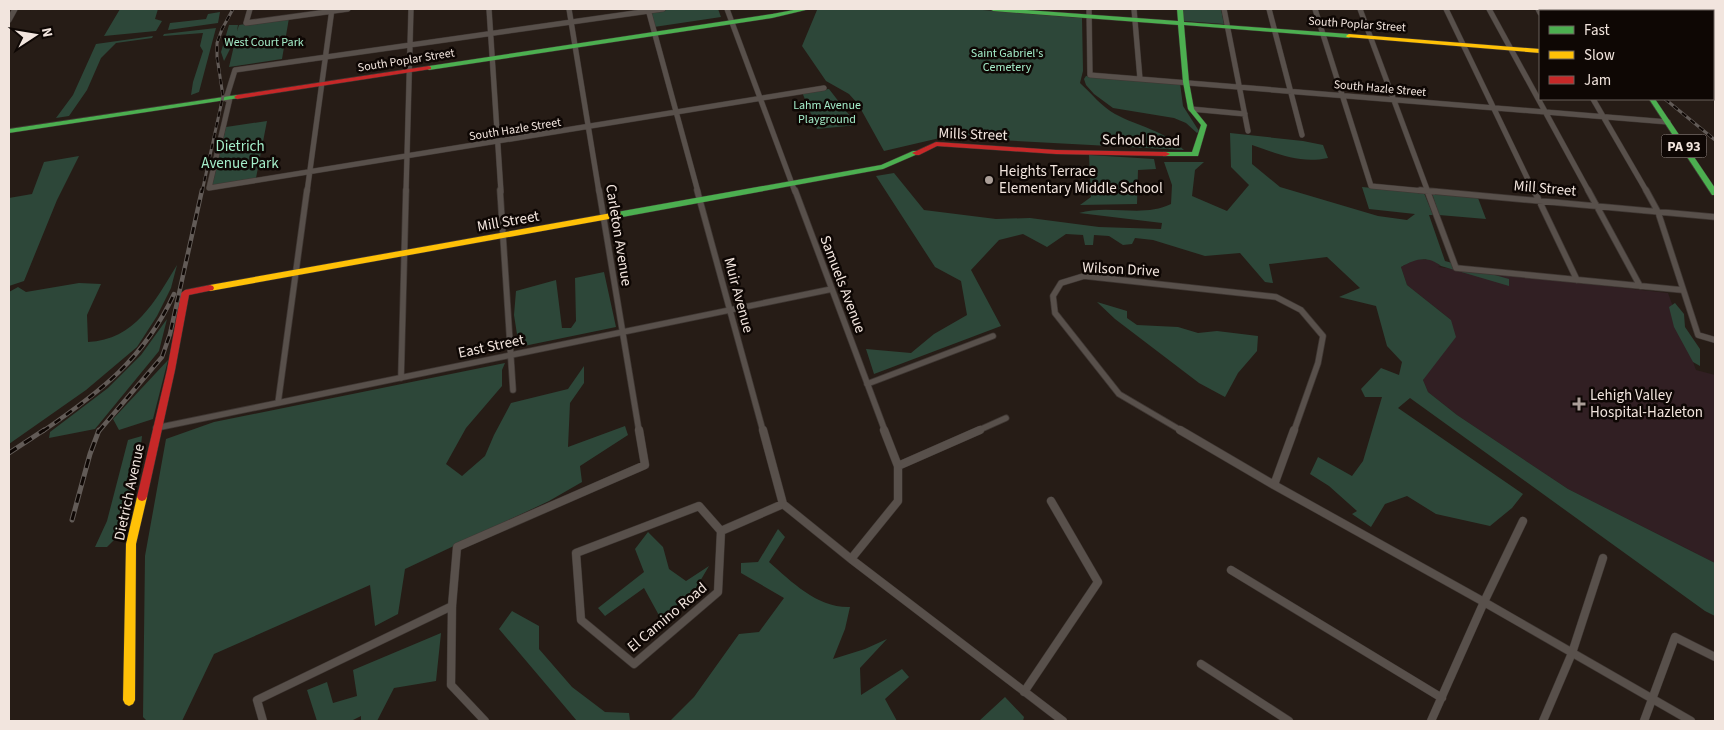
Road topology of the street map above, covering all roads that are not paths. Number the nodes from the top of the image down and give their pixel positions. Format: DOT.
graph roads {
  1 [pos="15,9"];
  2 [pos="250,9"];
  3 [pos="348,9"];
  4 [pos="411,9"];
  5 [pos="489,9"];
  6 [pos="569,9"];
  7 [pos="663,9"];
  8 [pos="727,9"];
  9 [pos="807,9"];
  10 [pos="993,9"];
  11 [pos="999,9"];
  12 [pos="1134,9"];
  13 [pos="1180,9"];
  14 [pos="1224,9"];
  15 [pos="1269,9"];
  16 [pos="1316,9"];
  17 [pos="1360,9"];
  18 [pos="1446,9"];
  19 [pos="1490,9"];
  20 [pos="1701,9"];
  21 [pos="332,10"];
  22 [pos="648,10"];
  23 [pos="1715,10"];
  24 [pos="1089,12"];
  25 [pos="9,20"];
  26 [pos="1135,20"];
  27 [pos="571,22"];
  28 [pos="732,22"];
  29 [pos="1182,23"];
  30 [pos="1228,27"];
  31 [pos="1275,30"];
  32 [pos="490,33"];
  33 [pos="655,34"];
  34 [pos="1324,34"];
  35 [pos="1370,38"];
  36 [pos="410,45"];
  37 [pos="1463,45"];
  38 [pos="575,46"];
  39 [pos="1511,49"];
  40 [pos="1539,51"];
  41 [pos="326,57"];
  42 [pos="492,59"];
  43 [pos="410,72"];
  44 [pos="1140,79"];
  45 [pos="1186,82"];
  46 [pos="322,85"];
  47 [pos="1240,87"];
  48 [pos="824,88"];
  49 [pos="1290,91"];
  50 [pos="1343,95"];
  51 [pos="760,98"];
  52 [pos="228,99"];
  53 [pos="1539,99"];
  54 [pos="1394,100"];
  55 [pos="1539,100"];
  56 [pos="1594,100"];
  57 [pos="1653,100"];
  58 [pos="1494,108"];
  59 [pos="1191,109"];
  60 [pos="676,112"];
  61 [pos="1546,112"];
  62 [pos="1245,114"];
  63 [pos="1606,117"];
  64 [pos="1668,122"];
  65 [pos="588,127"];
  66 [pos="9,131"];
  67 [pos="1248,131"];
  68 [pos="1302,136"];
  69 [pos="497,142"];
  70 [pos="1056,152"];
  71 [pos="407,156"];
  72 [pos="311,171"];
  73 [pos="835,176"];
  74 [pos="792,184"];
  75 [pos="1428,191"];
  76 [pos="1715,193"];
  77 [pos="701,200"];
  78 [pos="1539,201"];
  79 [pos="1597,206"];
  80 [pos="1658,212"];
  81 [pos="1715,217"];
  82 [pos="604,218"];
  83 [pos="504,236"];
  84 [pos="403,254"];
  85 [pos="296,273"];
  86 [pos="1577,280"];
  87 [pos="1640,286"];
  88 [pos="832,289"];
  89 [pos="1682,290"];
  90 [pos="185,292"];
  91 [pos="730,310"];
  92 [pos="623,332"];
  93 [pos="1698,335"];
  94 [pos="993,336"];
  95 [pos="1715,340"];
  96 [pos="511,355"];
  97 [pos="401,378"];
  98 [pos="867,384"];
  99 [pos="513,390"];
  100 [pos="278,403"];
  101 [pos="1006,418"];
  102 [pos="156,428"];
  103 [pos="898,466"];
  104 [pos="1274,485"];
  105 [pos="1051,501"];
  106 [pos="783,504"];
  107 [pos="1523,521"];
  108 [pos="721,531"];
  109 [pos="1603,558"];
  110 [pos="851,559"];
  111 [pos="1231,570"];
  112 [pos="1484,602"];
  113 [pos="452,606"];
  114 [pos="1572,653"];
  115 [pos="1715,657"];
  116 [pos="1201,664"];
  117 [pos="1024,692"];
  118 [pos="1442,698"];
  119 [pos="1652,698"];
  120 [pos="129,700"];
  121 [pos="263,721"];
  122 [pos="485,721"];
  123 [pos="1063,721"];
  124 [pos="1289,721"];
  125 [pos="1431,721"];
  126 [pos="1543,721"];
  127 [pos="1644,721"];
  128 [pos="1691,721"];
  1 -- 25 [label="street"];
  2 -- 21 [label="street"];
  3 -- 21 [label="street"];
  4 -- 36 [label="street"];
  5 -- 32 [label="street"];
  6 -- 27 [label="street, Carleton Avenue"];
  7 -- 22 [label="street"];
  8 -- 28 [label="street, Samuels Avenue"];
  9 -- 28 [label="main road, South Poplar Street"];
  10 -- 11 [label="main road, South Poplar Street"];
  11 -- 24 [label="main road, South Poplar Street"];
  12 -- 26 [label="street"];
  13 -- 29 [label="main road"];
  14 -- 30 [label="street"];
  15 -- 31 [label="street"];
  16 -- 34 [label="street"];
  17 -- 35 [label="street"];
  18 -- 37 [label="street"];
  19 -- 39 [label="street"];
  20 -- 23 [label="street"];
  21 -- 41 [label="street"];
  22 -- 27 [label="street"];
  22 -- 33 [label="street, Muir Avenue"];
  24 -- 26 [label="main road, South Poplar Street"];
  24 -- 44 [label="street, South Hazle Street"];
  26 -- 29 [label="main road, South Poplar Street"];
  26 -- 44 [label="street"];
  27 -- 32 [label="street"];
  27 -- 38 [label="street, Carleton Avenue"];
  28 -- 33 [label="main road, South Poplar Street"];
  28 -- 51 [label="street, Samuels Avenue"];
  29 -- 30 [label="main road, South Poplar Street"];
  29 -- 45 [label="main road"];
  30 -- 31 [label="main road, South Poplar Street"];
  30 -- 47 [label="street"];
  31 -- 34 [label="main road, South Poplar Street"];
  31 -- 49 [label="street"];
  32 -- 36 [label="street"];
  32 -- 42 [label="street"];
  33 -- 38 [label="main road, South Poplar Street"];
  33 -- 60 [label="street, Muir Avenue"];
  34 -- 35 [label="main road, South Poplar Street"];
  34 -- 50 [label="street"];
  35 -- 37 [label="main road, South Poplar Street"];
  35 -- 54 [label="street"];
  36 -- 41 [label="street"];
  36 -- 43 [label="street"];
  37 -- 39 [label="main road, South Poplar Street"];
  37 -- 58 [label="street"];
  38 -- 42 [label="main road, South Poplar Street"];
  38 -- 65 [label="street, Carleton Avenue"];
  39 -- 40 [label="main road, South Poplar Street"];
  39 -- 53 [label="street"];
  41 -- 46 [label="street"];
  41 -- 52 [label="street"];
  42 -- 43 [label="main road, South Poplar Street"];
  42 -- 69 [label="street"];
  43 -- 46 [label="main road, South Poplar Street"];
  43 -- 71 [label="street"];
  44 -- 45 [label="street, South Hazle Street"];
  45 -- 47 [label="street, South Hazle Street"];
  45 -- 59 [label="main road"];
  46 -- 52 [label="main road, South Poplar Street"];
  46 -- 72 [label="street"];
  47 -- 49 [label="street, South Hazle Street"];
  47 -- 62 [label="street"];
  48 -- 51 [label="street, South Hazle Street"];
  49 -- 50 [label="street, South Hazle Street"];
  49 -- 68 [label="street"];
  50 -- 54 [label="street, South Hazle Street"];
  50 -- 75 [label="street, Mill Street"];
  51 -- 60 [label="street, South Hazle Street"];
  51 -- 74 [label="street, Samuels Avenue"];
  52 -- 66 [label="main road, South Poplar Street"];
  52 -- 72 [label="street, South Hazle Street"];
  54 -- 58 [label="street, South Hazle Street"];
  54 -- 75 [label="street"];
  55 -- 61 [label="street"];
  56 -- 63 [label="street"];
  57 -- 64 [label="main road, PA 93"];
  58 -- 61 [label="street, South Hazle Street"];
  58 -- 78 [label="street"];
  59 -- 62 [label="street"];
  59 -- 70 [label="main road, School Road"];
  60 -- 65 [label="street, South Hazle Street"];
  60 -- 77 [label="street, Muir Avenue"];
  61 -- 63 [label="street, South Hazle Street"];
  61 -- 79 [label="street"];
  62 -- 67 [label="street"];
  63 -- 64 [label="street, South Hazle Street"];
  63 -- 80 [label="street"];
  64 -- 76 [label="main road, PA 93"];
  65 -- 69 [label="street, South Hazle Street"];
  65 -- 82 [label="street, Carleton Avenue"];
  69 -- 71 [label="street, South Hazle Street"];
  69 -- 83 [label="street"];
  70 -- 73 [label="main road, Mills Street"];
  71 -- 72 [label="street, South Hazle Street"];
  71 -- 84 [label="street"];
  72 -- 85 [label="street"];
  73 -- 74 [label="main road, Mill Street"];
  74 -- 77 [label="main road, Mill Street"];
  74 -- 88 [label="street, Samuels Avenue"];
  75 -- 78 [label="street, Mill Street"];
  75 -- 86 [label="street"];
  77 -- 82 [label="main road, Mill Street"];
  77 -- 91 [label="street, Muir Avenue"];
  78 -- 79 [label="street, Mill Street"];
  78 -- 86 [label="street"];
  79 -- 80 [label="street, Mill Street"];
  79 -- 87 [label="street"];
  80 -- 81 [label="street, Mill Street"];
  80 -- 89 [label="street"];
  82 -- 83 [label="main road, Mill Street"];
  82 -- 92 [label="street, Carleton Avenue"];
  83 -- 84 [label="main road, Mill Street"];
  83 -- 96 [label="street"];
  84 -- 85 [label="main road, Mill Street"];
  84 -- 97 [label="street"];
  85 -- 90 [label="main road, Mill Street"];
  85 -- 100 [label="street"];
  86 -- 87 [label="street"];
  87 -- 89 [label="street"];
  88 -- 91 [label="street, East Street"];
  88 -- 98 [label="street, Samuels Avenue"];
  89 -- 93 [label="street"];
  90 -- 102 [label="main road, Dietrich Avenue"];
  91 -- 92 [label="street, East Street"];
  91 -- 106 [label="street, Muir Avenue"];
  92 -- 96 [label="street, East Street"];
  92 -- 113 [label="street, Carleton Avenue"];
  93 -- 95 [label="street"];
  94 -- 98 [label="street"];
  96 -- 97 [label="street, East Street"];
  96 -- 99 [label="street"];
  97 -- 100 [label="street, East Street"];
  98 -- 103 [label="street, Samuels Avenue"];
  100 -- 102 [label="street, East Street"];
  101 -- 103 [label="street"];
  102 -- 120 [label="main road, Dietrich Avenue"];
  103 -- 110 [label="street, Samuels Avenue"];
  104 -- 104 [label="street, Wilson Drive"];
  104 -- 112 [label="street, Wilson Drive"];
  105 -- 117 [label="street"];
  106 -- 108 [label="street"];
  106 -- 110 [label="street"];
  107 -- 112 [label="street"];
  108 -- 108 [label="street, El Camino Road"];
  109 -- 114 [label="street"];
  110 -- 117 [label="street"];
  111 -- 118 [label="street"];
  112 -- 114 [label="street, Wilson Drive"];
  112 -- 118 [label="street"];
  113 -- 121 [label="street"];
  113 -- 122 [label="street"];
  114 -- 119 [label="street, Wilson Drive"];
  114 -- 126 [label="street"];
  115 -- 119 [label="street"];
  116 -- 124 [label="street"];
  117 -- 123 [label="street"];
  118 -- 125 [label="street"];
  119 -- 127 [label="street"];
  119 -- 128 [label="street, Wilson Drive"];
}
